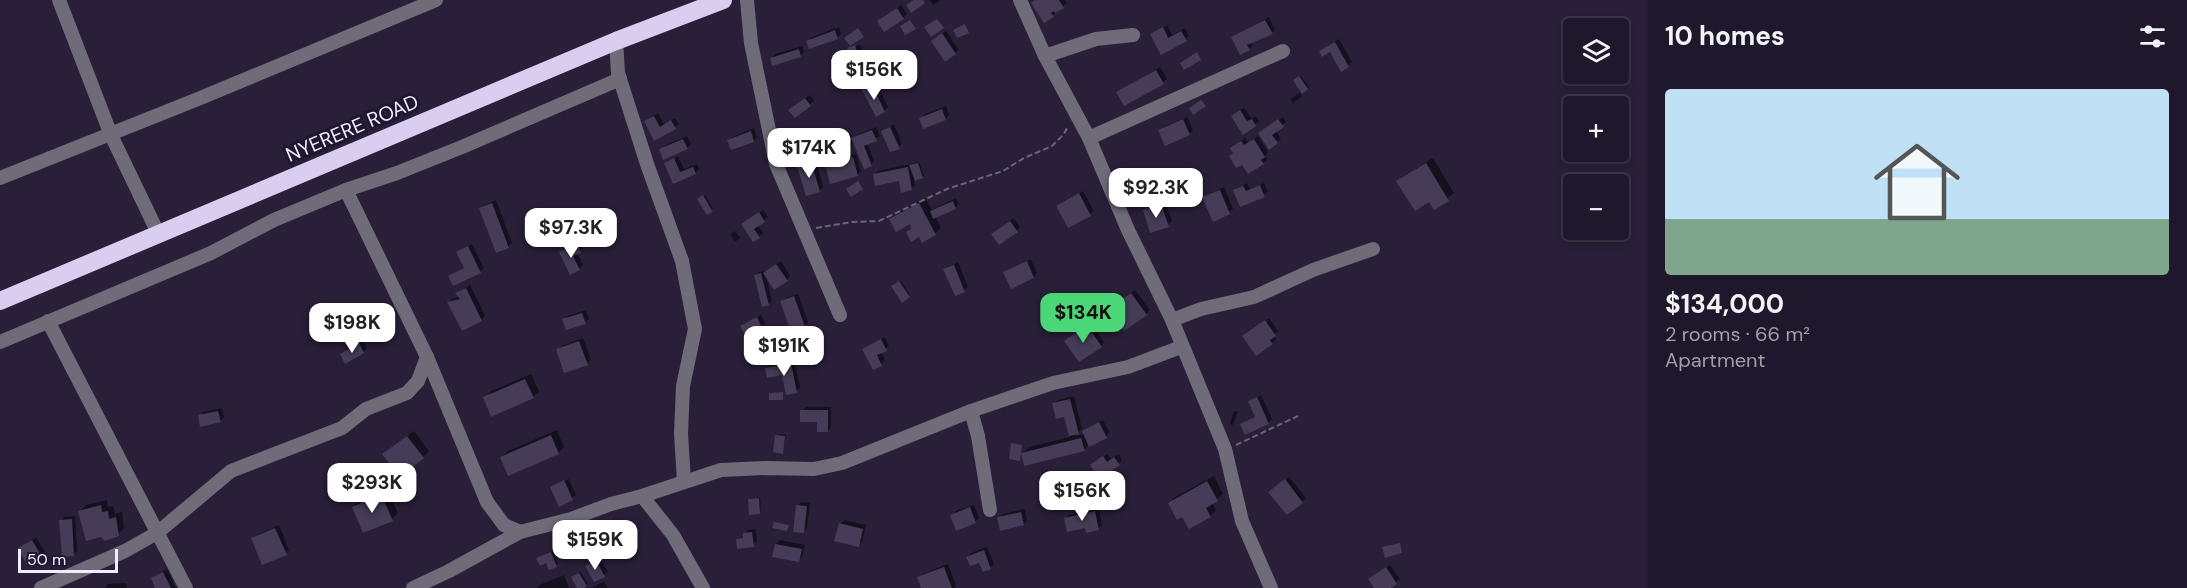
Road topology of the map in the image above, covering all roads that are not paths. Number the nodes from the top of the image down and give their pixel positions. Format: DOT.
graph roads {
  1 [pos="59,0"];
  2 [pos="436,0"];
  3 [pos="723,0"];
  4 [pos="747,0"];
  5 [pos="1020,0"];
  6 [pos="1133,35"];
  7 [pos="616,41"];
  8 [pos="1283,51"];
  9 [pos="1045,56"];
  10 [pos="620,79"];
  11 [pos="111,135"];
  12 [pos="1089,138"];
  13 [pos="0,178"];
  14 [pos="346,190"];
  15 [pos="158,233"];
  16 [pos="1373,249"];
  17 [pos="0,301"];
  18 [pos="840,315"];
  19 [pos="1172,320"];
  20 [pos="48,321"];
  21 [pos="0,342"];
  22 [pos="1181,347"];
  23 [pos="427,357"];
  24 [pos="971,411"];
  25 [pos="684,481"];
  26 [pos="642,496"];
  27 [pos="990,510"];
  28 [pos="520,532"];
  29 [pos="157,533"];
  30 [pos="41,588"];
  31 [pos="186,588"];
  32 [pos="413,588"];
  33 [pos="703,588"];
  34 [pos="1271,588"];
  1 -- 11 [label="street"];
  2 -- 11 [label="street"];
  3 -- 7 [label="highway, NYERERE ROAD"];
  4 -- 18 [label="street"];
  5 -- 9 [label="street"];
  6 -- 9 [label="street"];
  7 -- 10 [label="street"];
  7 -- 15 [label="highway, NYERERE ROAD"];
  8 -- 12 [label="street"];
  9 -- 12 [label="street"];
  10 -- 14 [label="street"];
  10 -- 25 [label="street"];
  11 -- 13 [label="street"];
  11 -- 15 [label="street"];
  12 -- 19 [label="street"];
  14 -- 20 [label="street"];
  14 -- 23 [label="street"];
  15 -- 17 [label="highway, NYERERE ROAD"];
  16 -- 19 [label="street"];
  19 -- 22 [label="street"];
  20 -- 21 [label="street"];
  20 -- 29 [label="street"];
  22 -- 24 [label="street"];
  22 -- 34 [label="street"];
  23 -- 28 [label="street"];
  23 -- 29 [label="street"];
  24 -- 25 [label="street"];
  24 -- 27 [label="street"];
  25 -- 26 [label="street"];
  26 -- 28 [label="street"];
  26 -- 33 [label="street"];
  28 -- 32 [label="street"];
  29 -- 30 [label="street"];
  29 -- 31 [label="street"];
}
